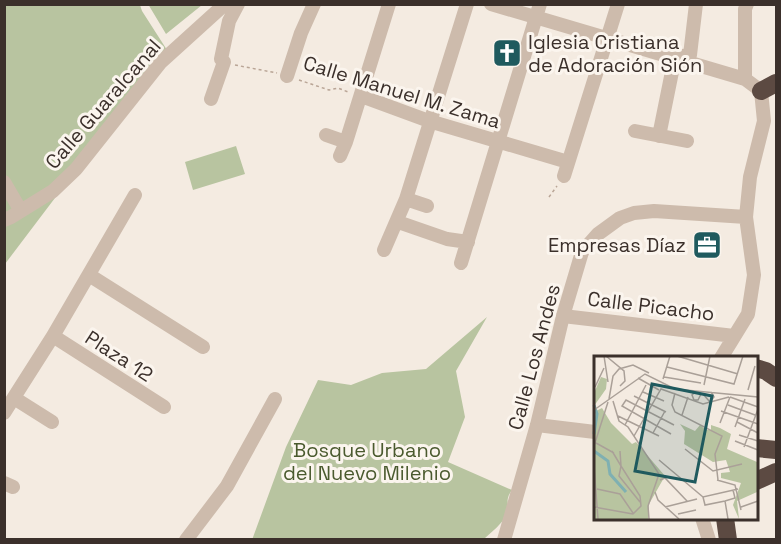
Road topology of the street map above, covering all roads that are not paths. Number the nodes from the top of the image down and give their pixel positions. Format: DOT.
graph roads {
  1 [pos="225,4"];
  2 [pos="238,4"];
  3 [pos="314,4"];
  4 [pos="389,4"];
  5 [pos="467,4"];
  6 [pos="491,4"];
  7 [pos="540,4"];
  8 [pos="618,4"];
  9 [pos="696,4"];
  10 [pos="747,4"];
  11 [pos="536,18"];
  12 [pos="607,39"];
  13 [pos="675,57"];
  14 [pos="287,76"];
  15 [pos="745,79"];
  16 [pos="769,87"];
  17 [pos="361,96"];
  18 [pos="211,99"];
  19 [pos="429,121"];
  20 [pos="634,131"];
  21 [pos="326,135"];
  22 [pos="659,136"];
  23 [pos="687,141"];
  24 [pos="346,142"];
  25 [pos="497,142"];
  26 [pos="340,156"];
  27 [pos="4,182"];
  28 [pos="135,195"];
  29 [pos="406,199"];
  30 [pos="427,206"];
  31 [pos="21,211"];
  32 [pos="746,217"];
  33 [pos="4,220"];
  34 [pos="398,222"];
  35 [pos="468,242"];
  36 [pos="384,250"];
  37 [pos="461,263"];
  38 [pos="89,275"];
  39 [pos="563,316"];
  40 [pos="53,336"];
  41 [pos="734,336"];
  42 [pos="203,346"];
  43 [pos="721,356"];
  44 [pos="757,368"];
  45 [pos="777,378"];
  46 [pos="14,398"];
  47 [pos="275,399"];
  48 [pos="164,407"];
  49 [pos="4,413"];
  50 [pos="52,423"];
  51 [pos="537,425"];
  52 [pos="594,432"];
  53 [pos="757,448"];
  54 [pos="777,451"];
  55 [pos="757,454"];
  56 [pos="777,471"];
  57 [pos="757,472"];
  58 [pos="757,481"];
  59 [pos="702,520"];
  60 [pos="725,520"];
  61 [pos="186,540"];
  62 [pos="504,540"];
  63 [pos="709,540"];
  64 [pos="728,540"];
  1 -- 31 [label="street, Calle Guaralcanal"];
  2 -- 18 [label="street"];
  3 -- 14 [label="street"];
  4 -- 17 [label="street"];
  5 -- 19 [label="street"];
  6 -- 11 [label="street"];
  7 -- 11 [label="street"];
  8 -- 12 [label="street"];
  9 -- 13 [label="street"];
  10 -- 15 [label="street"];
  11 -- 12 [label="street"];
  11 -- 25 [label="street"];
  12 -- 13 [label="street"];
  12 -- 25 [label="street, Calle Manuel M. Zama"];
  13 -- 15 [label="street"];
  13 -- 22 [label="street"];
  15 -- 16 [label="street"];
  16 -- 32 [label="street"];
  17 -- 19 [label="street, Calle Manuel M. Zama"];
  17 -- 24 [label="street"];
  19 -- 25 [label="street, Calle Manuel M. Zama"];
  19 -- 29 [label="street"];
  20 -- 22 [label="street"];
  21 -- 24 [label="street"];
  22 -- 23 [label="street"];
  24 -- 26 [label="street"];
  25 -- 35 [label="street"];
  27 -- 31 [label="street"];
  28 -- 38 [label="street"];
  29 -- 30 [label="street"];
  29 -- 34 [label="street"];
  31 -- 33 [label="street, Calle Guaralcanal"];
  32 -- 39 [label="street, Calle Los Andes"];
  32 -- 41 [label="street"];
  34 -- 35 [label="street"];
  34 -- 36 [label="street"];
  35 -- 37 [label="street"];
  38 -- 40 [label="street"];
  38 -- 42 [label="street"];
  39 -- 41 [label="street, Calle Picacho"];
  39 -- 51 [label="street, Calle Los Andes"];
  40 -- 46 [label="street"];
  40 -- 48 [label="street, Plaza 12"];
  41 -- 43 [label="street"];
  44 -- 45 [label="highway"];
  46 -- 49 [label="street"];
  46 -- 50 [label="street"];
  47 -- 61 [label="street"];
  51 -- 52 [label="street"];
  51 -- 62 [label="street, Calle Los Andes"];
  53 -- 54 [label="highway"];
  54 -- 55 [label="street"];
  56 -- 57 [label="street"];
  56 -- 58 [label="highway"];
  59 -- 63 [label="street"];
  60 -- 64 [label="highway"];
}
